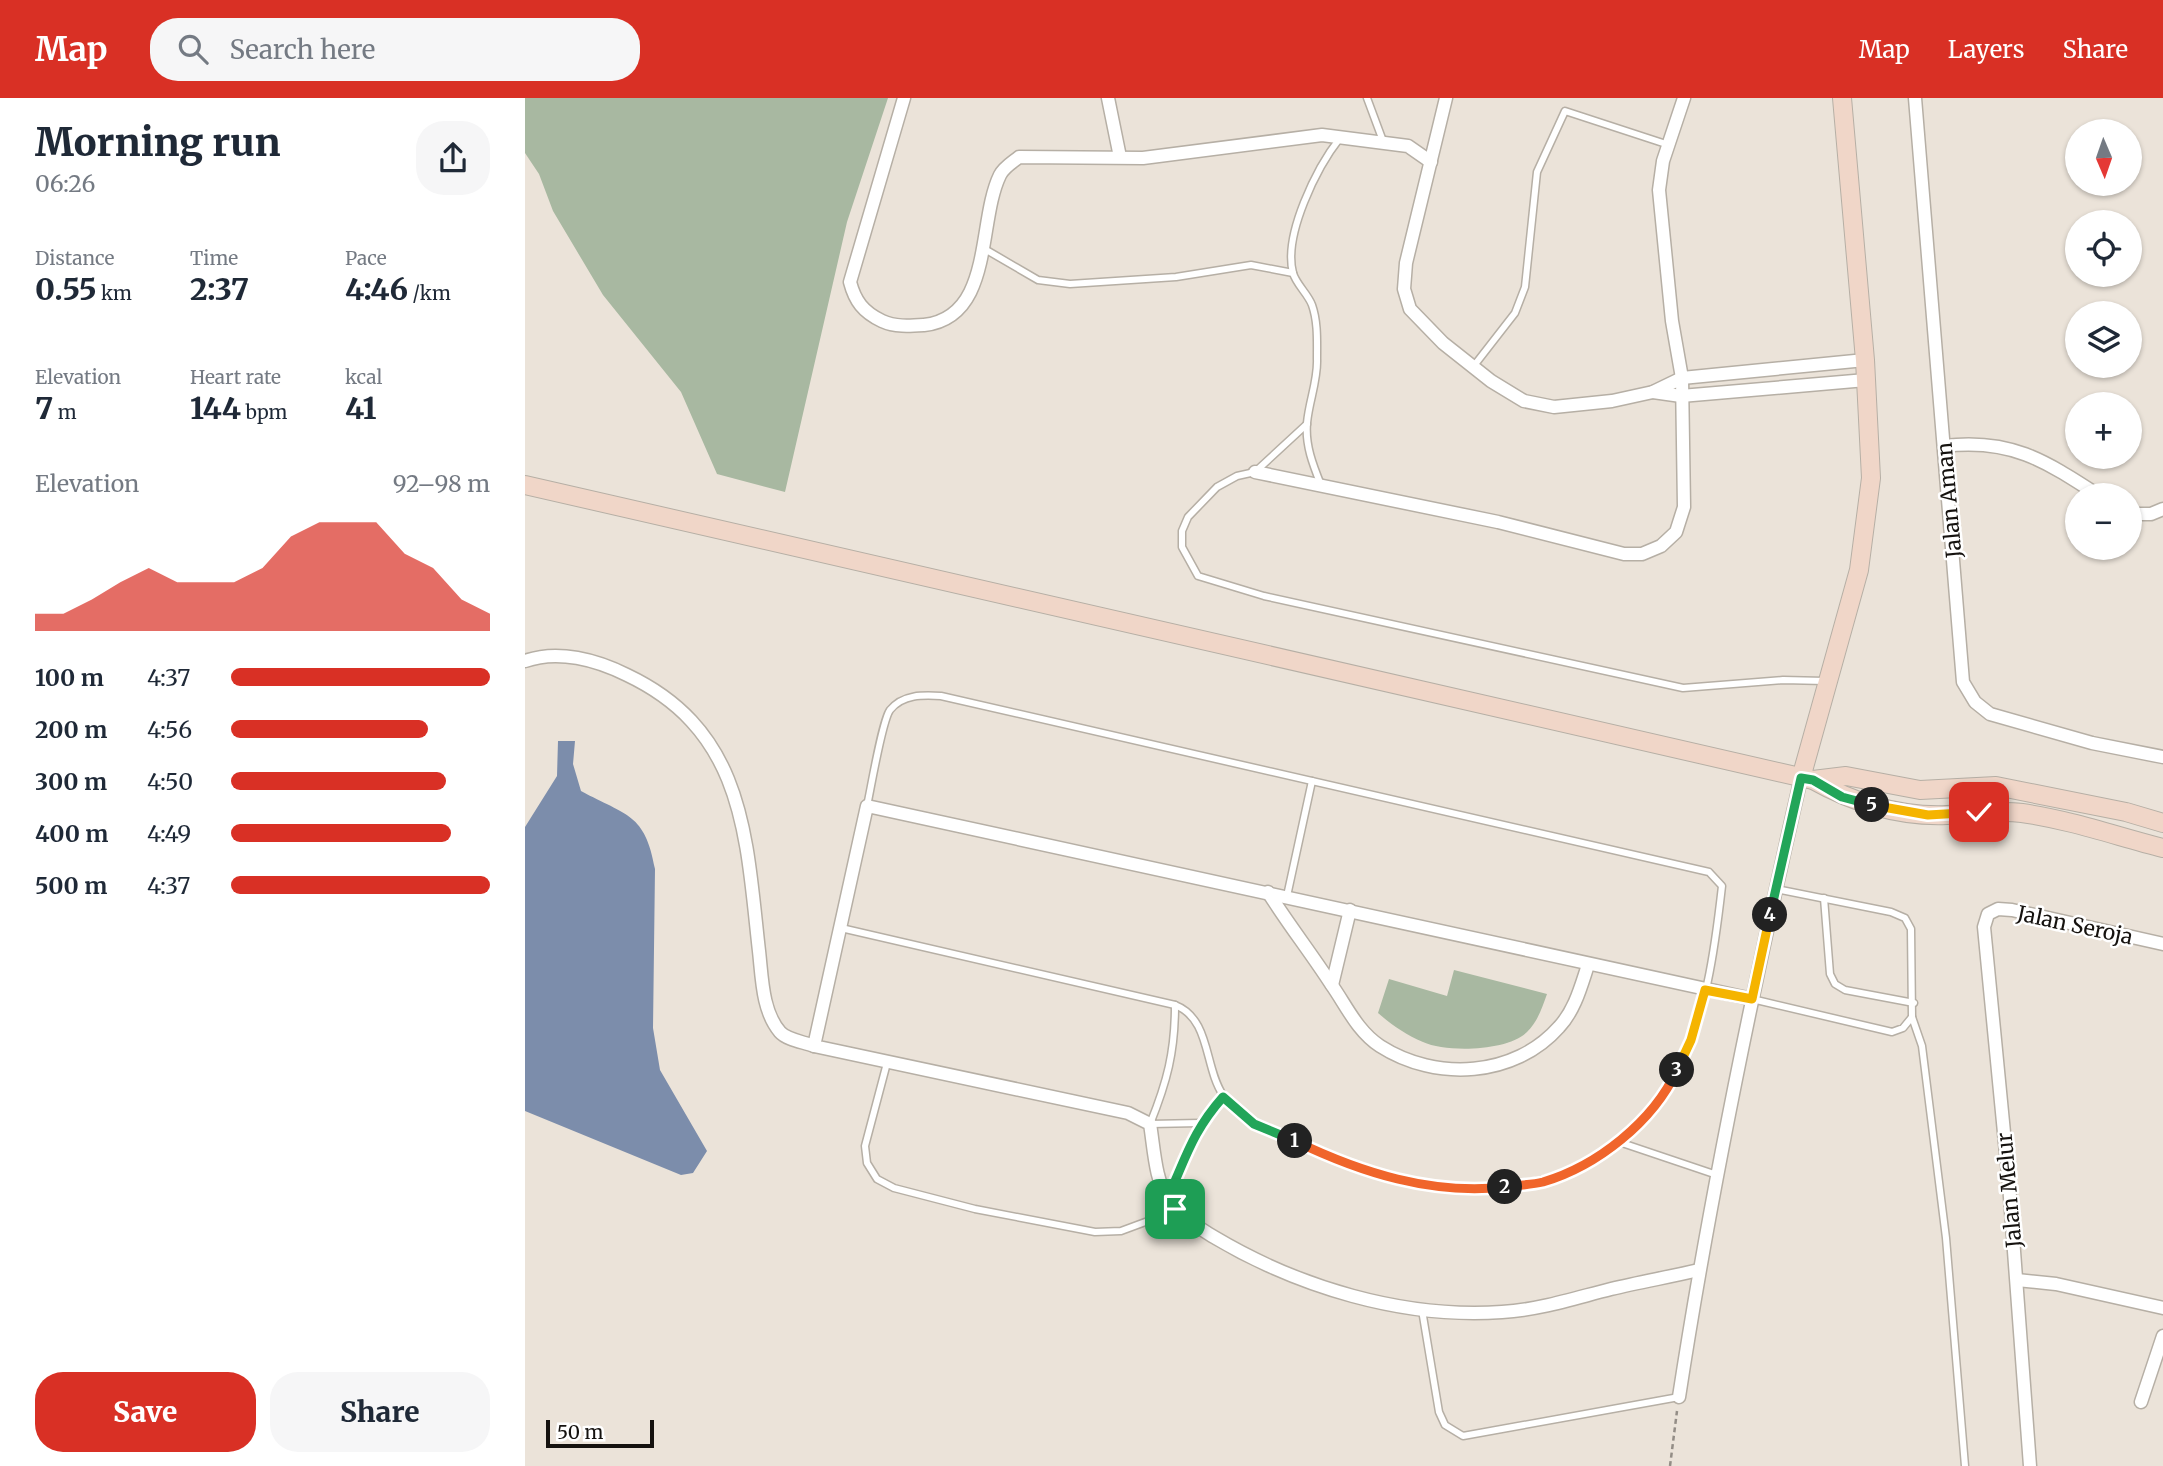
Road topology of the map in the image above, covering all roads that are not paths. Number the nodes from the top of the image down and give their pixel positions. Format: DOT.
graph roads {
  1 [pos="904,98"];
  2 [pos="1108,98"];
  3 [pos="1367,98"];
  4 [pos="1446,98"];
  5 [pos="1684,98"];
  6 [pos="1842,98"];
  7 [pos="1915,98"];
  8 [pos="1341,136"];
  9 [pos="1383,141"];
  10 [pos="1669,145"];
  11 [pos="1120,157"];
  12 [pos="1431,162"];
  13 [pos="983,248"];
  14 [pos="1293,273"];
  15 [pos="1865,360"];
  16 [pos="1473,367"];
  17 [pos="1682,378"];
  18 [pos="1866,380"];
  19 [pos="1653,392"];
  20 [pos="1681,396"];
  21 [pos="1307,424"];
  22 [pos="1944,446"];
  23 [pos="1255,472"];
  24 [pos="2077,483"];
  25 [pos="525,485"];
  26 [pos="1321,487"];
  27 [pos="2163,509"];
  28 [pos="2142,514"];
  29 [pos="525,661"];
  30 [pos="1828,681"];
  31 [pos="2163,757"];
  32 [pos="1807,779"];
  33 [pos="1311,781"];
  34 [pos="867,806"];
  35 [pos="2163,823"];
  36 [pos="2163,848"];
  37 [pos="1776,889"];
  38 [pos="1268,892"];
  39 [pos="1287,896"];
  40 [pos="1824,898"];
  41 [pos="1350,910"];
  42 [pos="1988,914"];
  43 [pos="841,928"];
  44 [pos="2163,944"];
  45 [pos="1588,964"];
  46 [pos="1332,985"];
  47 [pos="1705,990"];
  48 [pos="1752,999"];
  49 [pos="1914,1003"];
  50 [pos="1175,1005"];
  51 [pos="1912,1017"];
  52 [pos="814,1046"];
  53 [pos="887,1063"];
  54 [pos="1223,1097"];
  55 [pos="1200,1123"];
  56 [pos="1150,1124"];
  57 [pos="1619,1142"];
  58 [pos="1717,1175"];
  59 [pos="1167,1199"];
  60 [pos="1699,1270"];
  61 [pos="2017,1280"];
  62 [pos="2163,1308"];
  63 [pos="1422,1310"];
  64 [pos="2163,1336"];
  65 [pos="1679,1397"];
  66 [pos="2141,1402"];
  67 [pos="1965,1466"];
  68 [pos="2030,1466"];
  1 -- 13 [label="street"];
  2 -- 11 [label="street"];
  3 -- 9 [label="lane"];
  4 -- 12 [label="street"];
  5 -- 10 [label="street"];
  6 -- 15 [label="street"];
  7 -- 22 [label="street, Jalan Aman"];
  8 -- 9 [label="street"];
  8 -- 11 [label="street"];
  8 -- 14 [label="lane"];
  9 -- 12 [label="street"];
  10 -- 16 [label="lane"];
  10 -- 17 [label="street"];
  11 -- 13 [label="street"];
  12 -- 16 [label="street"];
  13 -- 14 [label="lane"];
  14 -- 21 [label="lane"];
  15 -- 17 [label="street"];
  15 -- 18 [label="street"];
  16 -- 19 [label="street"];
  17 -- 19 [label="street"];
  17 -- 20 [label="street"];
  18 -- 20 [label="street"];
  18 -- 30 [label="street"];
  19 -- 20 [label="street"];
  20 -- 26 [label="street"];
  21 -- 23 [label="lane"];
  21 -- 26 [label="lane"];
  22 -- 24 [label="street"];
  22 -- 31 [label="street, Jalan Aman"];
  23 -- 26 [label="street"];
  23 -- 30 [label="lane"];
  25 -- 32 [label="street"];
  27 -- 28 [label="street"];
  29 -- 52 [label="street"];
  30 -- 32 [label="street"];
  32 -- 35 [label="street"];
  32 -- 36 [label="street"];
  32 -- 37 [label="street"];
  33 -- 34 [label="lane"];
  33 -- 39 [label="lane"];
  33 -- 47 [label="lane"];
  34 -- 38 [label="street"];
  34 -- 43 [label="street"];
  37 -- 40 [label="lane"];
  37 -- 48 [label="street"];
  38 -- 39 [label="street"];
  38 -- 46 [label="street"];
  39 -- 41 [label="street"];
  40 -- 49 [label="lane"];
  40 -- 49 [label="lane"];
  41 -- 45 [label="street"];
  41 -- 46 [label="street"];
  42 -- 44 [label="street, Jalan Seroja"];
  42 -- 61 [label="street, Jalan Melur"];
  43 -- 50 [label="lane"];
  43 -- 52 [label="street"];
  45 -- 46 [label="street"];
  45 -- 47 [label="street"];
  47 -- 48 [label="street"];
  47 -- 57 [label="lane"];
  48 -- 51 [label="lane"];
  48 -- 58 [label="street"];
  49 -- 51 [label="lane"];
  50 -- 54 [label="lane"];
  50 -- 56 [label="lane"];
  51 -- 67 [label="lane"];
  52 -- 53 [label="street"];
  53 -- 56 [label="street"];
  53 -- 59 [label="lane"];
  54 -- 55 [label="lane"];
  54 -- 57 [label="lane"];
  55 -- 56 [label="lane"];
  55 -- 59 [label="lane"];
  56 -- 59 [label="street"];
  57 -- 58 [label="lane"];
  58 -- 60 [label="street"];
  59 -- 63 [label="street"];
  60 -- 63 [label="street"];
  60 -- 65 [label="street"];
  61 -- 62 [label="street"];
  61 -- 68 [label="street, Jalan Melur"];
  63 -- 65 [label="lane"];
  64 -- 66 [label="street"];
}
